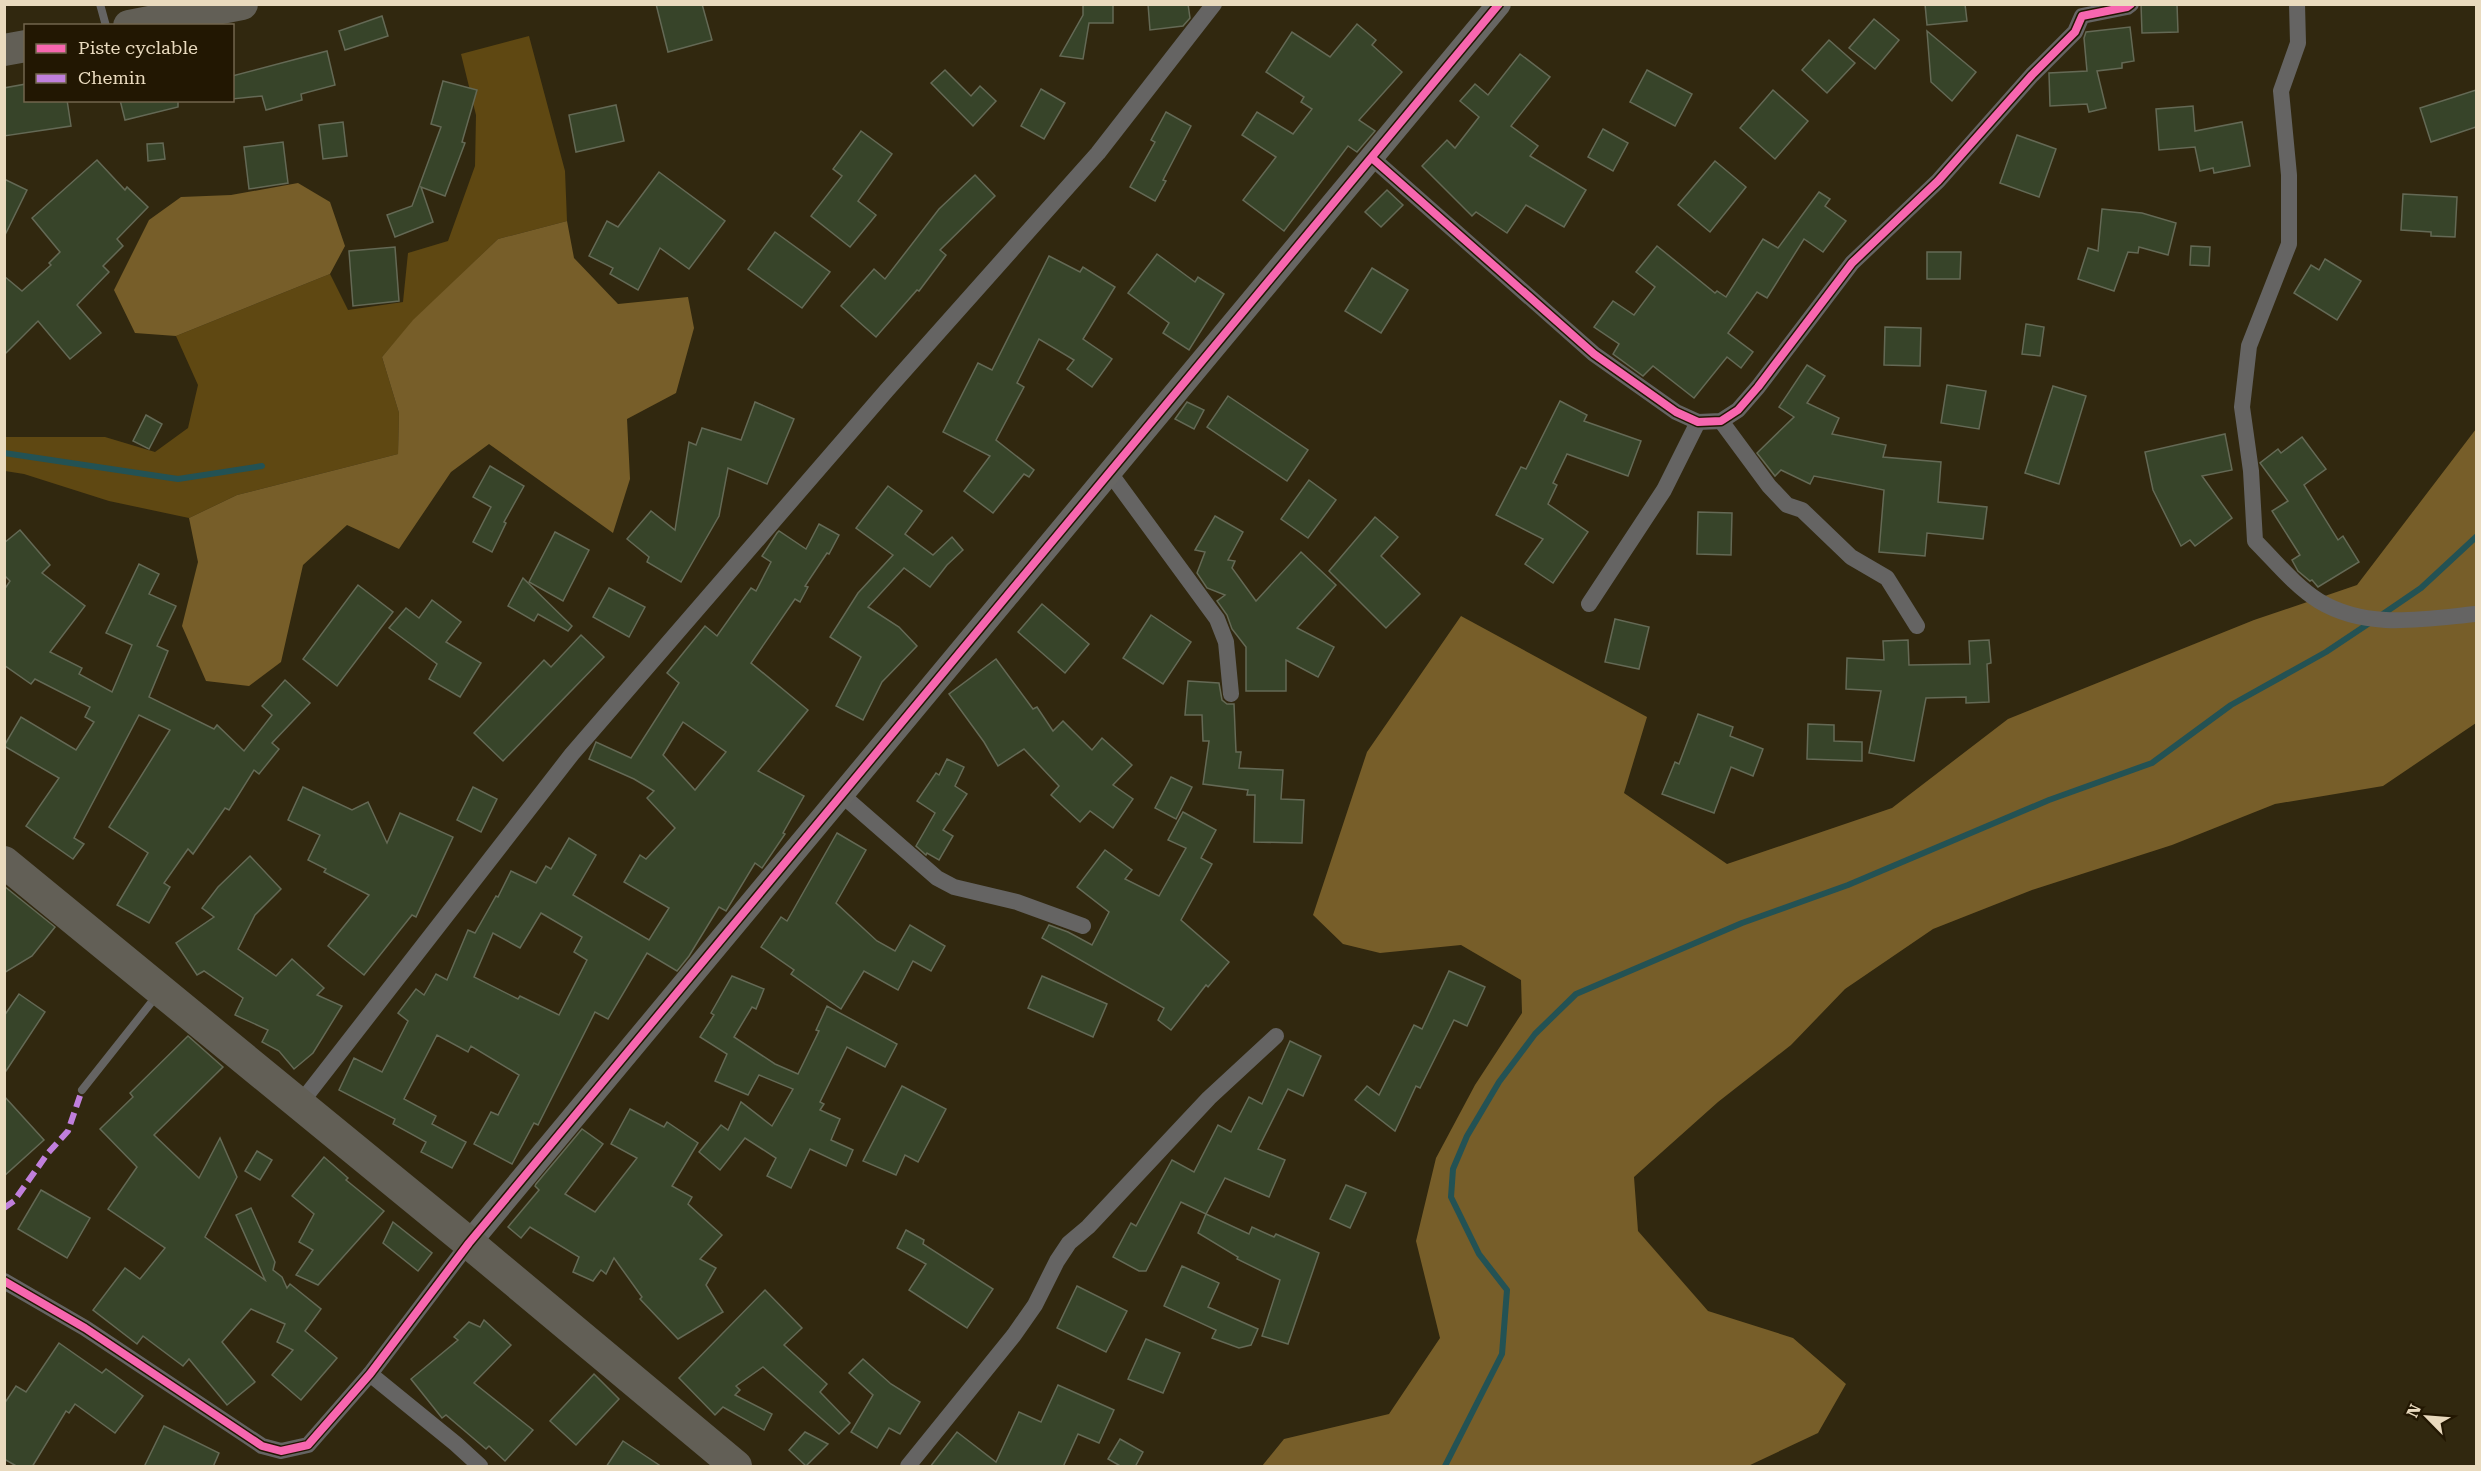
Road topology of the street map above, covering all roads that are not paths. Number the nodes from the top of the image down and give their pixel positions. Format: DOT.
graph roads {
  1 [pos="100,4"];
  2 [pos="242,4"];
  3 [pos="1214,4"];
  4 [pos="1499,4"];
  5 [pos="2131,4"];
  6 [pos="2297,4"];
  7 [pos="105,24"];
  8 [pos="139,24"];
  9 [pos="24,46"];
  10 [pos="4,50"];
  11 [pos="1372,158"];
  12 [pos="1721,421"];
  13 [pos="1698,422"];
  14 [pos="1110,473"];
  15 [pos="1588,604"];
  16 [pos="2476,614"];
  17 [pos="1917,626"];
  18 [pos="1231,694"];
  19 [pos="842,795"];
  20 [pos="4,862"];
  21 [pos="1083,926"];
  22 [pos="161,990"];
  23 [pos="1276,1036"];
  24 [pos="82,1090"];
  25 [pos="299,1105"];
  26 [pos="470,1243"];
  27 [pos="4,1281"];
  28 [pos="370,1374"];
  29 [pos="731,1465"];
  30 [pos="480,1467"];
  31 [pos="908,1467"];
  1 -- 7 [label="lane"];
  2 -- 8 [label="highway"];
  3 -- 25 [label="street"];
  4 -- 11 [label="street"];
  5 -- 12 [label="street"];
  6 -- 16 [label="street"];
  9 -- 10 [label="highway"];
  11 -- 13 [label="street"];
  11 -- 14 [label="street"];
  12 -- 13 [label="street"];
  12 -- 17 [label="street"];
  13 -- 15 [label="street"];
  14 -- 18 [label="street"];
  14 -- 19 [label="street"];
  19 -- 21 [label="street"];
  19 -- 26 [label="street"];
  20 -- 22 [label="highway"];
  22 -- 24 [label="lane"];
  22 -- 25 [label="highway"];
  23 -- 31 [label="street"];
  25 -- 26 [label="highway"];
  26 -- 28 [label="street"];
  26 -- 29 [label="highway"];
  27 -- 28 [label="street"];
  28 -- 30 [label="street"];
}
